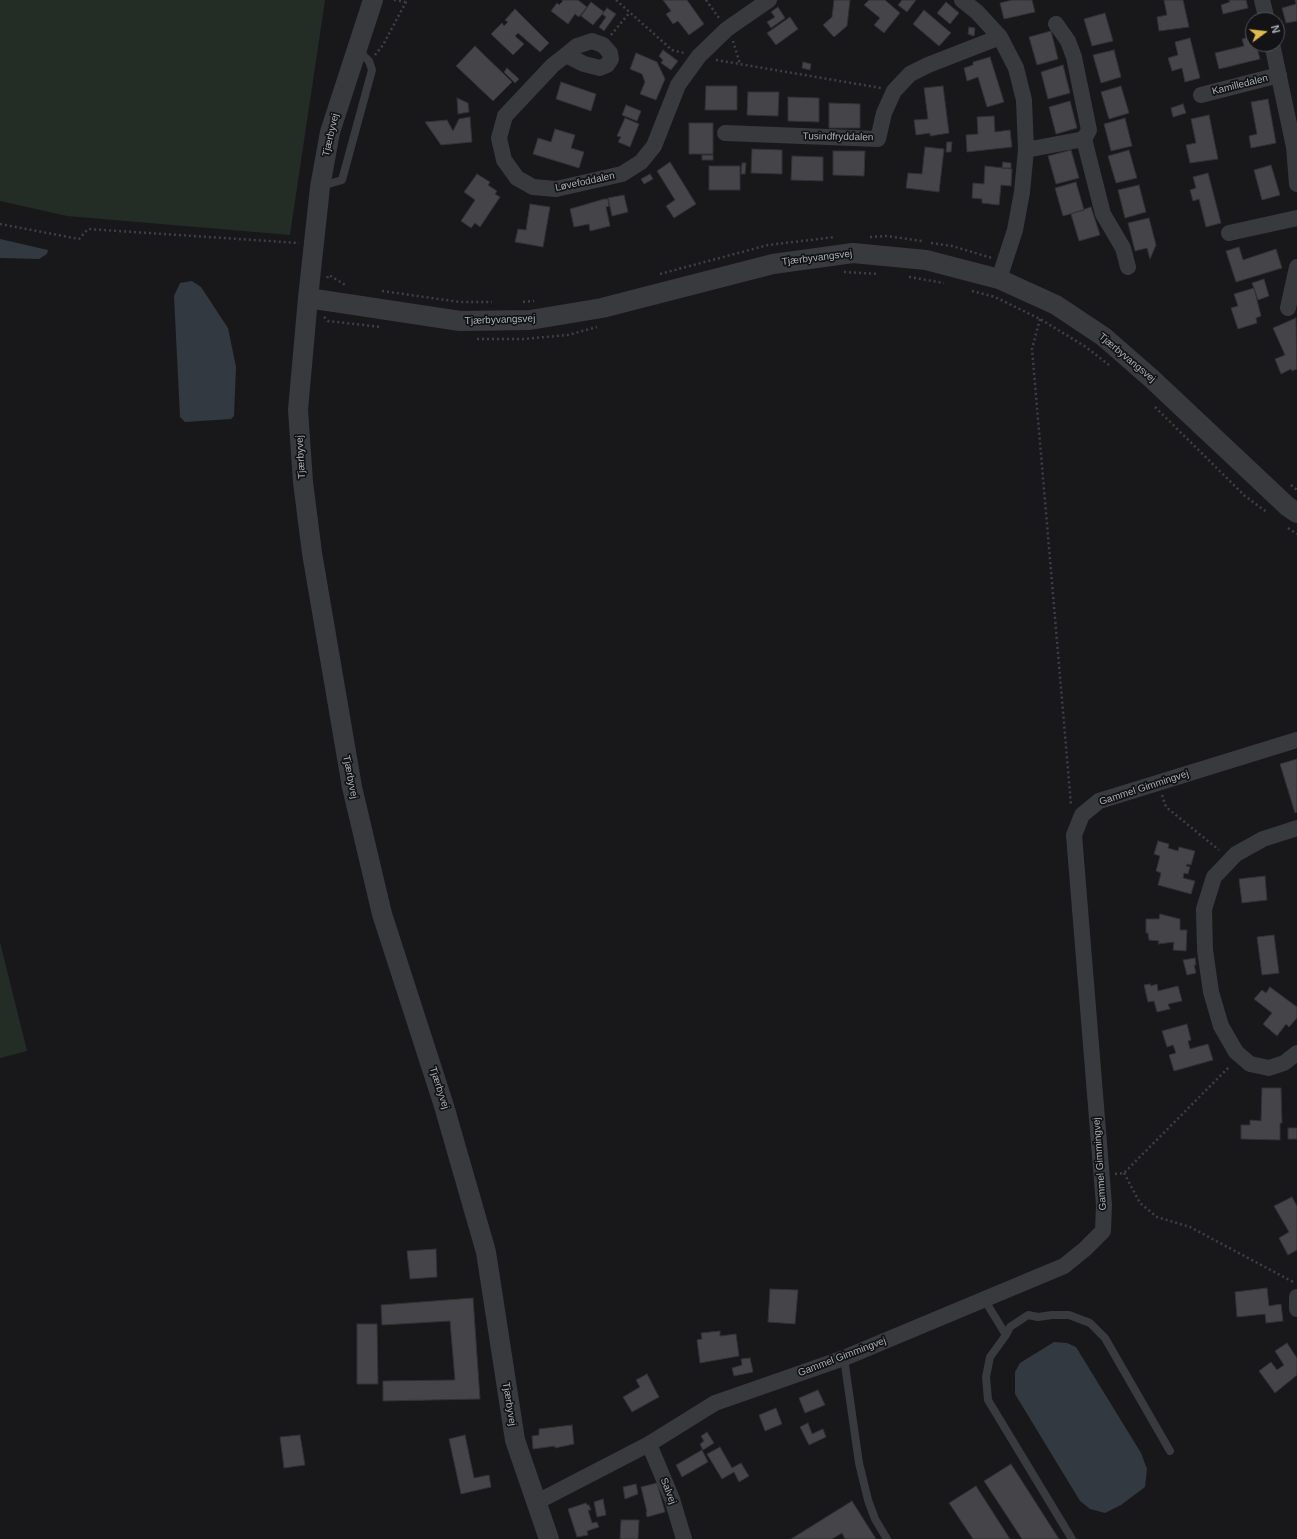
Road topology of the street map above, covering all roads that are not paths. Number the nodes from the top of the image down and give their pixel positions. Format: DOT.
graph roads {
  1 [pos="373,0"];
  2 [pos="769,0"];
  3 [pos="962,0"];
  4 [pos="1262,0"];
  5 [pos="1265,12"];
  6 [pos="1056,24"];
  7 [pos="1000,38"];
  8 [pos="1274,52"];
  9 [pos="566,55"];
  10 [pos="1279,75"];
  11 [pos="1202,95"];
  12 [pos="725,134"];
  13 [pos="1084,139"];
  14 [pos="1296,147"];
  15 [pos="1026,150"];
  16 [pos="1297,184"];
  17 [pos="1297,218"];
  18 [pos="1229,233"];
  19 [pos="1128,267"];
  20 [pos="1297,267"];
  21 [pos="1002,271"];
  22 [pos="308,298"];
  23 [pos="1288,308"];
  24 [pos="1291,519"];
  25 [pos="1297,740"];
  26 [pos="1297,828"];
  27 [pos="1297,1053"];
  28 [pos="1297,1297"];
  29 [pos="984,1299"];
  30 [pos="1297,1309"];
  31 [pos="1006,1335"];
  32 [pos="844,1358"];
  33 [pos="649,1444"];
  34 [pos="1170,1451"];
  35 [pos="535,1503"];
  36 [pos="549,1539"];
  37 [pos="684,1539"];
  38 [pos="887,1539"];
  39 [pos="1072,1539"];
  1 -- 22 [label="street, Tjærbyvej"];
  2 -- 9 [label="street, Løvefoddalen"];
  3 -- 7 [label="street"];
  4 -- 5 [label="street"];
  6 -- 13 [label="street"];
  7 -- 12 [label="street, Tusindfryddalen"];
  7 -- 15 [label="street"];
  8 -- 10 [label="street, Kamilledalen"];
  9 -- 9 [label="street, Løvefoddalen"];
  10 -- 11 [label="street, Kamilledalen"];
  10 -- 14 [label="street, Kamilledalen"];
  13 -- 15 [label="street"];
  13 -- 19 [label="street"];
  14 -- 16 [label="street, Kamilledalen"];
  15 -- 21 [label="street"];
  17 -- 18 [label="street"];
  20 -- 23 [label="street"];
  21 -- 22 [label="street, Tjærbyvangsvej"];
  21 -- 24 [label="street, Tjærbyvangsvej"];
  22 -- 35 [label="street, Tjærbyvej"];
  25 -- 29 [label="street, Gammel Gimmingvej"];
  26 -- 27 [label="street"];
  28 -- 30 [label="street"];
  29 -- 31 [label="lane"];
  29 -- 32 [label="street, Gammel Gimmingvej"];
  31 -- 34 [label="lane"];
  31 -- 39 [label="lane"];
  32 -- 33 [label="street, Gammel Gimmingvej"];
  32 -- 38 [label="lane"];
  33 -- 35 [label="street, Gammel Gimmingvej"];
  33 -- 37 [label="street, Salvej"];
  35 -- 36 [label="street, Tjærbyvej"];
}
